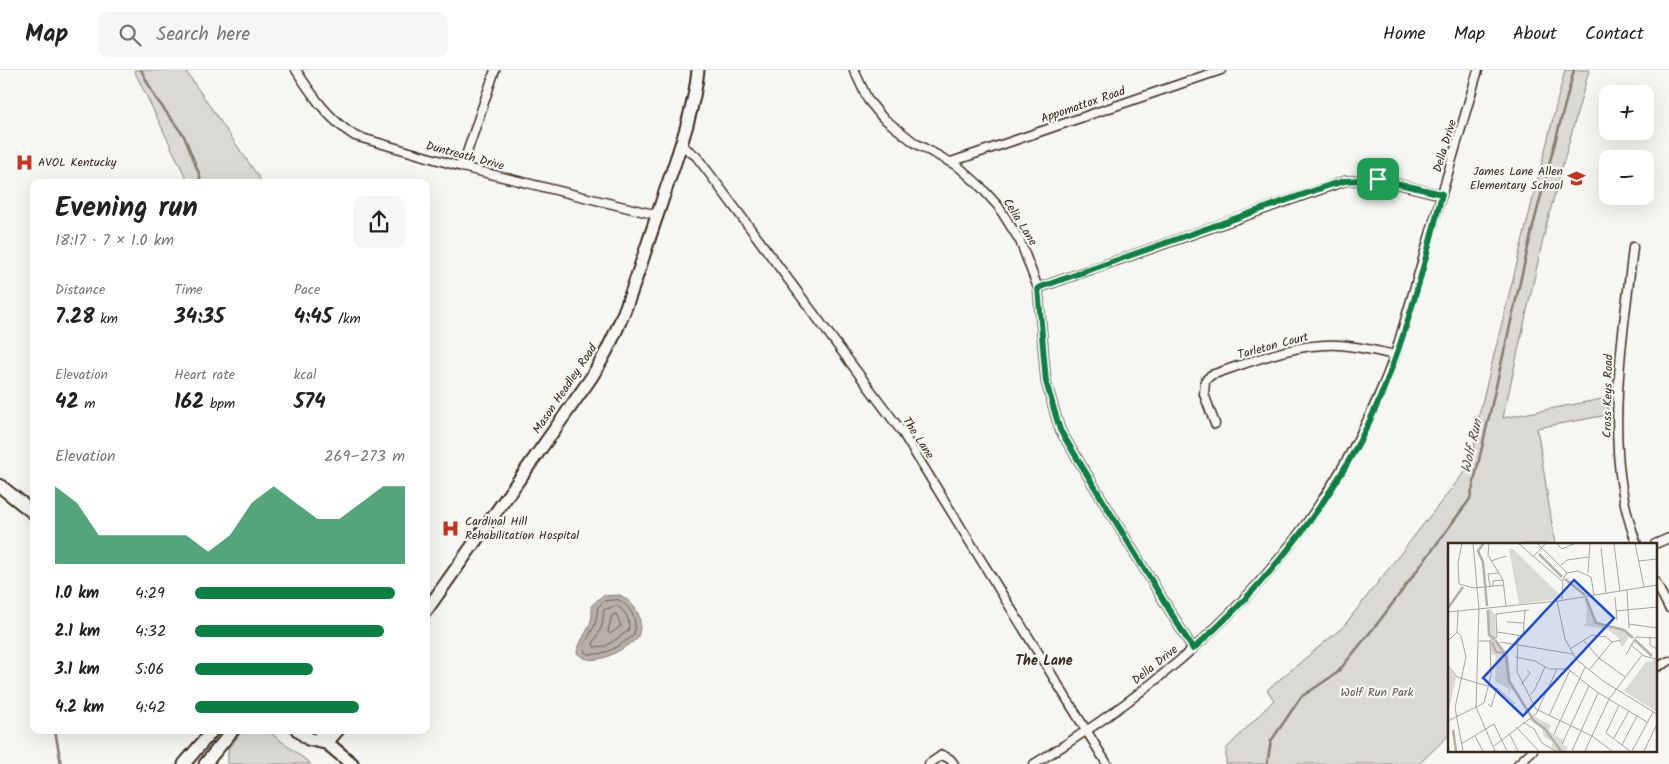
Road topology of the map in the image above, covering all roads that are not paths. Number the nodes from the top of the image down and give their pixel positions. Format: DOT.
graph roads {
  1 [pos="296,70"];
  2 [pos="494,70"];
  3 [pos="698,70"];
  4 [pos="854,70"];
  5 [pos="1221,70"];
  6 [pos="1478,70"];
  7 [pos="681,145"];
  8 [pos="951,162"];
  9 [pos="462,167"];
  10 [pos="1442,194"];
  11 [pos="657,215"];
  12 [pos="1633,247"];
  13 [pos="1038,288"];
  14 [pos="1395,355"];
  15 [pos="1215,424"];
  16 [pos="0,486"];
  17 [pos="30,510"];
  18 [pos="1667,539"];
  19 [pos="1637,543"];
  20 [pos="1669,547"];
  21 [pos="1656,583"];
  22 [pos="430,606"];
  23 [pos="1669,608"];
  24 [pos="1193,649"];
  25 [pos="1669,661"];
  26 [pos="1656,668"];
  27 [pos="1087,732"];
  28 [pos="210,734"];
  29 [pos="230,734"];
  30 [pos="303,734"];
  31 [pos="322,734"];
  32 [pos="335,734"];
  33 [pos="327,744"];
  34 [pos="1530,752"];
  35 [pos="184,764"];
  36 [pos="205,764"];
  37 [pos="352,764"];
  38 [pos="930,764"];
  39 [pos="954,764"];
  40 [pos="1034,764"];
  41 [pos="1107,764"];
  42 [pos="1518,764"];
  1 -- 9 [label="street, Duntreath Drive"];
  2 -- 9 [label="street"];
  3 -- 7 [label="main road, Mason Headley Road"];
  4 -- 8 [label="street, Celia Lane"];
  5 -- 8 [label="street, Appomattox Road"];
  6 -- 10 [label="street, Della Drive"];
  7 -- 11 [label="main road, Mason Headley Road"];
  7 -- 27 [label="street, The Lane"];
  8 -- 13 [label="street, Celia Lane"];
  9 -- 11 [label="street, Duntreath Drive"];
  10 -- 13 [label="street"];
  10 -- 14 [label="street, Della Drive"];
  11 -- 22 [label="main road, Mason Headley Road"];
  12 -- 19 [label="street, Cross Keys Road"];
  13 -- 24 [label="street, Celia Lane"];
  14 -- 15 [label="street, Tarleton Court"];
  14 -- 24 [label="street, Della Drive"];
  16 -- 17 [label="main road"];
  18 -- 20 [label="street"];
  21 -- 23 [label="street"];
  24 -- 27 [label="street, Della Drive"];
  25 -- 26 [label="street"];
  27 -- 40 [label="street, Della Drive"];
  27 -- 41 [label="street, The Lane"];
  28 -- 35 [label="main road"];
  29 -- 36 [label="main road"];
  30 -- 33 [label="main road"];
  31 -- 33 [label="main road"];
  32 -- 33 [label="main road"];
  33 -- 37 [label="main road"];
  34 -- 42 [label="street"];
  38 -- 39 [label="street"];
}
